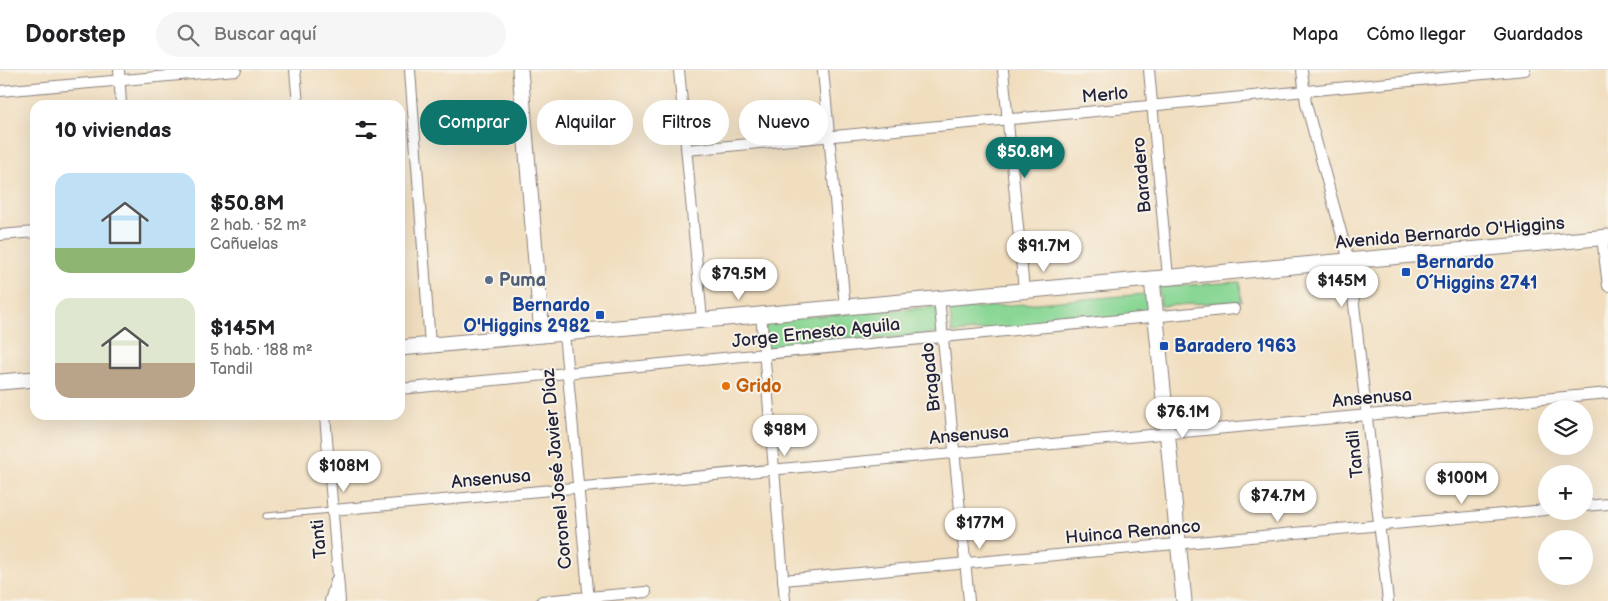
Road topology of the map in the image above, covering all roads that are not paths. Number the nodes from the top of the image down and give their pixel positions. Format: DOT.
graph roads {
  1 [pos="119,70"];
  2 [pos="236,70"];
  3 [pos="295,70"];
  4 [pos="410,70"];
  5 [pos="520,70"];
  6 [pos="679,70"];
  7 [pos="823,70"];
  8 [pos="1003,70"];
  9 [pos="1149,70"];
  10 [pos="1302,70"];
  11 [pos="1525,70"];
  12 [pos="120,82"];
  13 [pos="0,91"];
  14 [pos="1304,91"];
  15 [pos="121,100"];
  16 [pos="298,100"];
  17 [pos="1152,107"];
  18 [pos="1007,120"];
  19 [pos="829,137"];
  20 [pos="686,150"];
  21 [pos="30,232"];
  22 [pos="0,235"];
  23 [pos="1605,237"];
  24 [pos="1350,261"];
  25 [pos="1168,277"];
  26 [pos="1152,279"];
  27 [pos="1608,286"];
  28 [pos="1024,290"];
  29 [pos="938,298"];
  30 [pos="845,307"];
  31 [pos="1234,309"];
  32 [pos="761,314"];
  33 [pos="1155,316"];
  34 [pos="702,320"];
  35 [pos="564,333"];
  36 [pos="542,335"];
  37 [pos="943,337"];
  38 [pos="430,345"];
  39 [pos="405,348"];
  40 [pos="764,354"];
  41 [pos="568,373"];
  42 [pos="30,379"];
  43 [pos="0,382"];
  44 [pos="405,389"];
  45 [pos="1608,393"];
  46 [pos="1367,415"];
  47 [pos="325,420"];
  48 [pos="1168,433"];
  49 [pos="954,453"];
  50 [pos="774,469"];
  51 [pos="578,487"];
  52 [pos="1608,504"];
  53 [pos="1593,505"];
  54 [pos="333,510"];
  55 [pos="1538,511"];
  56 [pos="266,516"];
  57 [pos="1380,526"];
  58 [pos="1178,544"];
  59 [pos="966,564"];
  60 [pos="338,572"];
  61 [pos="783,580"];
  62 [pos="646,592"];
  63 [pos="589,599"];
  64 [pos="330,601"];
  65 [pos="340,601"];
  66 [pos="542,601"];
  67 [pos="785,601"];
  68 [pos="969,601"];
  69 [pos="1184,601"];
  70 [pos="1388,601"];
  1 -- 12 [label="street"];
  2 -- 12 [label="street"];
  3 -- 16 [label="street"];
  4 -- 38 [label="street"];
  5 -- 36 [label="main road"];
  6 -- 20 [label="street"];
  7 -- 19 [label="street"];
  8 -- 18 [label="street"];
  9 -- 17 [label="street, Baradero"];
  10 -- 14 [label="street, Tandil"];
  11 -- 14 [label="street, Merlo"];
  12 -- 13 [label="street"];
  12 -- 15 [label="street"];
  14 -- 17 [label="street, Merlo"];
  14 -- 24 [label="street, Tandil"];
  17 -- 18 [label="street, Merlo"];
  17 -- 25 [label="street, Baradero"];
  18 -- 19 [label="street, Merlo"];
  18 -- 28 [label="street"];
  19 -- 20 [label="street, Merlo"];
  19 -- 30 [label="street"];
  20 -- 34 [label="street"];
  21 -- 22 [label="street"];
  23 -- 24 [label="main road, Avenida Bernardo O'Higgins"];
  23 -- 27 [label="street"];
  24 -- 25 [label="main road, Avenida Bernardo O'Higgins"];
  24 -- 46 [label="street, Tandil"];
  25 -- 26 [label="main road, Avenida Bernardo O'Higgins"];
  26 -- 28 [label="main road, Avenida Bernardo O'Higgins"];
  26 -- 33 [label="main road"];
  28 -- 29 [label="main road, Avenida Bernardo O'Higgins"];
  29 -- 30 [label="main road, Avenida Bernardo O'Higgins"];
  29 -- 37 [label="street, Bragado"];
  30 -- 32 [label="main road, Avenida Bernardo O'Higgins"];
  31 -- 33 [label="street, Jorge Ernesto Aguila"];
  32 -- 34 [label="main road, Avenida Bernardo O'Higgins"];
  32 -- 40 [label="street"];
  33 -- 37 [label="street, Jorge Ernesto Aguila"];
  33 -- 48 [label="main road"];
  34 -- 35 [label="main road, Avenida Bernardo O'Higgins"];
  35 -- 36 [label="main road, Avenida Bernardo O'Higgins"];
  35 -- 41 [label="street, Coronel José Javier Díaz"];
  36 -- 38 [label="main road, Avenida Bernardo O'Higgins"];
  37 -- 40 [label="street, Jorge Ernesto Aguila"];
  37 -- 49 [label="street, Bragado"];
  38 -- 39 [label="main road, Avenida Bernardo O'Higgins"];
  40 -- 41 [label="street, Jorge Ernesto Aguila"];
  40 -- 50 [label="street"];
  41 -- 44 [label="street, Jorge Ernesto Aguila"];
  41 -- 51 [label="street, Coronel José Javier Díaz"];
  42 -- 43 [label="main road"];
  45 -- 46 [label="street, Ansenusa"];
  46 -- 48 [label="street, Ansenusa"];
  46 -- 57 [label="street, Tandil"];
  47 -- 54 [label="street, Tanti"];
  48 -- 49 [label="street, Ansenusa"];
  48 -- 58 [label="main road"];
  49 -- 50 [label="street, Ansenusa"];
  49 -- 59 [label="street, Bragado"];
  50 -- 51 [label="street, Ansenusa"];
  50 -- 61 [label="street"];
  51 -- 54 [label="street, Ansenusa"];
  51 -- 63 [label="street, Coronel José Javier Díaz"];
  52 -- 53 [label="street"];
  54 -- 56 [label="lane"];
  54 -- 60 [label="street, Tanti"];
  55 -- 57 [label="street, Huinca Renanco"];
  57 -- 58 [label="street, Huinca Renanco"];
  57 -- 70 [label="street, Tandil"];
  58 -- 59 [label="street, Huinca Renanco"];
  58 -- 69 [label="main road"];
  59 -- 61 [label="street, Huinca Renanco"];
  59 -- 68 [label="street, Bragado"];
  60 -- 64 [label="street"];
  60 -- 65 [label="street, Tanti"];
  61 -- 67 [label="street"];
  62 -- 63 [label="street"];
  63 -- 66 [label="street"];
}
